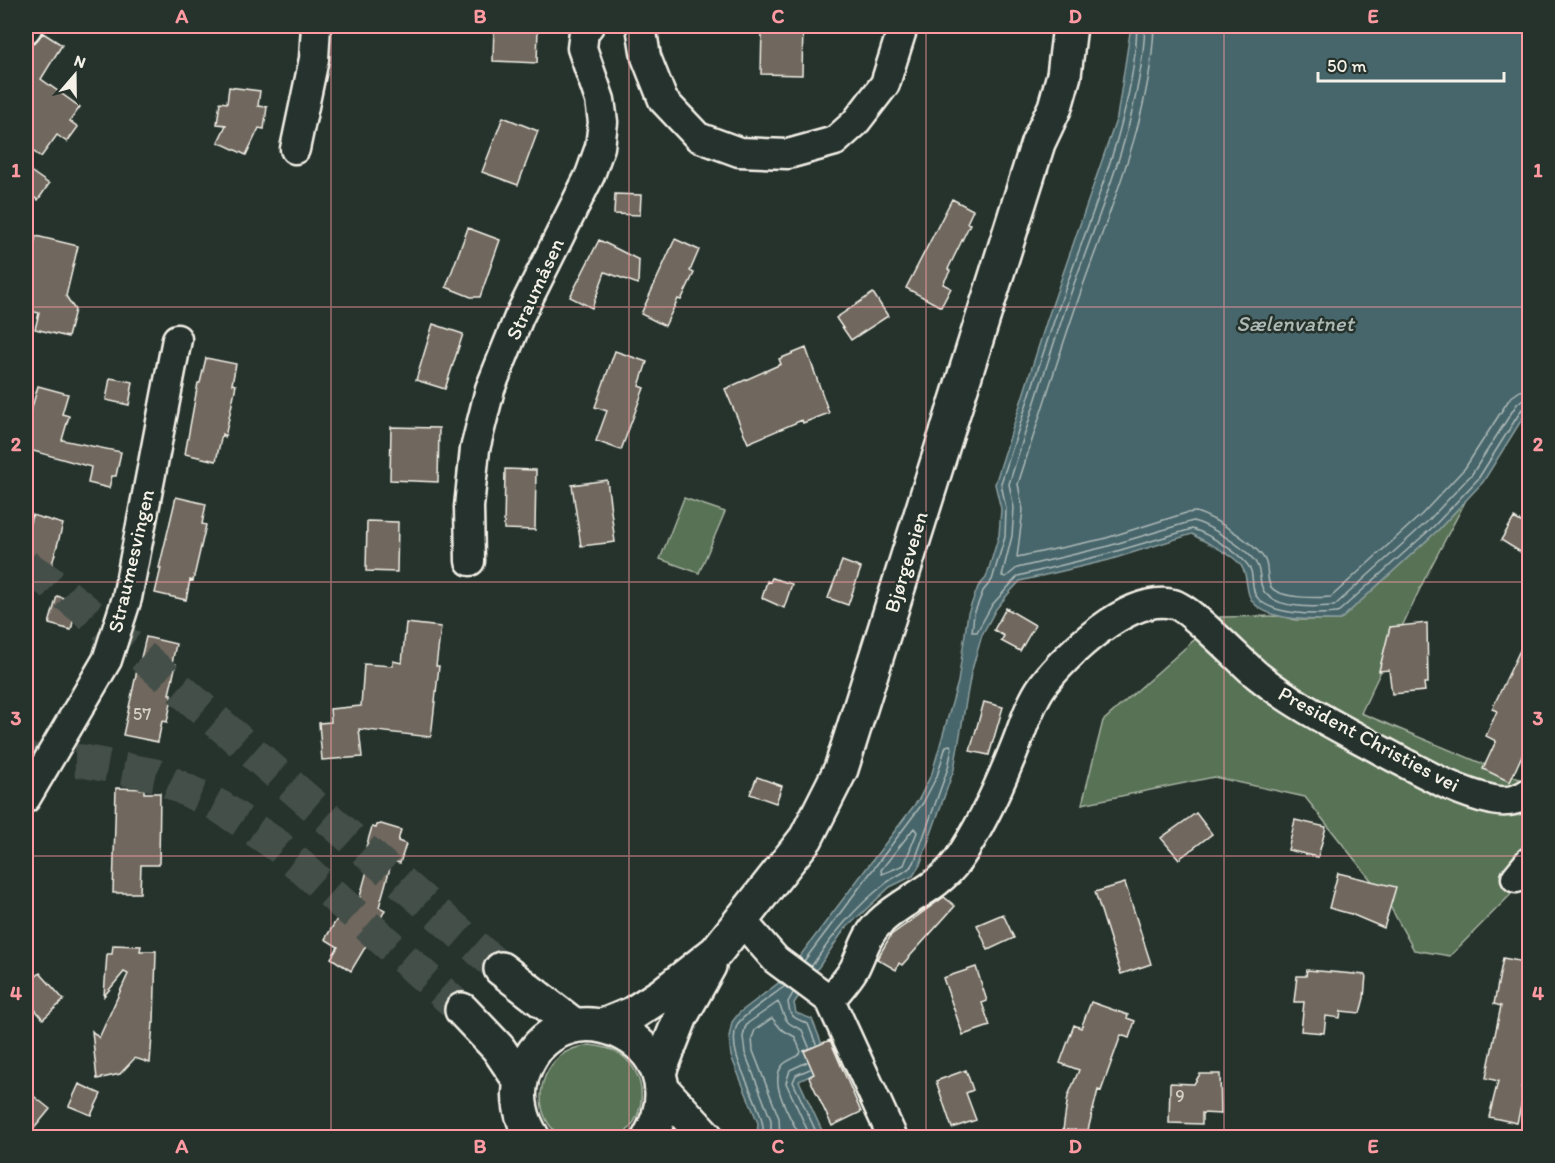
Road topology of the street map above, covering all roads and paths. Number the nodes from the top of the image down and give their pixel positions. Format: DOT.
graph roads {
  1 [pos="316,26"];
  2 [pos="589,26"];
  3 [pos="641,26"];
  4 [pos="902,26"];
  5 [pos="1058,26"];
  6 [pos="1071,26"];
  7 [pos="1038,143"];
  8 [pos="295,149"];
  9 [pos="177,339"];
  10 [pos="470,561"];
  11 [pos="1530,792"];
  12 [pos="26,798"];
  13 [pos="742,921"];
  14 [pos="716,952"];
  15 [pos="501,969"];
  16 [pos="808,984"];
  17 [pos="462,1010"];
  18 [pos="589,1026"];
  19 [pos="660,1081"];
  20 [pos="517,1109"];
  21 [pos="533,1137"];
  22 [pos="649,1137"];
  23 [pos="707,1137"];
  24 [pos="893,1137"];
  1 -- 8 [label="street"];
  2 -- 10 [label="street, Straumåsen"];
  3 -- 4 [label="street"];
  5 -- 7 [label="main road, Bjørgeveien"];
  6 -- 7 [label="main road, Bjørgeveien"];
  7 -- 13 [label="main road, Bjørgeveien"];
  9 -- 12 [label="street, Straumesvingen"];
  11 -- 16 [label="street, President Christies vei"];
  13 -- 14 [label="main road, Bjørgeveien"];
  13 -- 16 [label="street"];
  14 -- 18 [label="main road"];
  14 -- 19 [label="main road"];
  15 -- 18 [label="main road"];
  16 -- 24 [label="street"];
  17 -- 20 [label="main road"];
  18 -- 19 [label="main road"];
  18 -- 20 [label="main road"];
  19 -- 22 [label="main road"];
  19 -- 23 [label="main road"];
  20 -- 21 [label="main road"];
}
